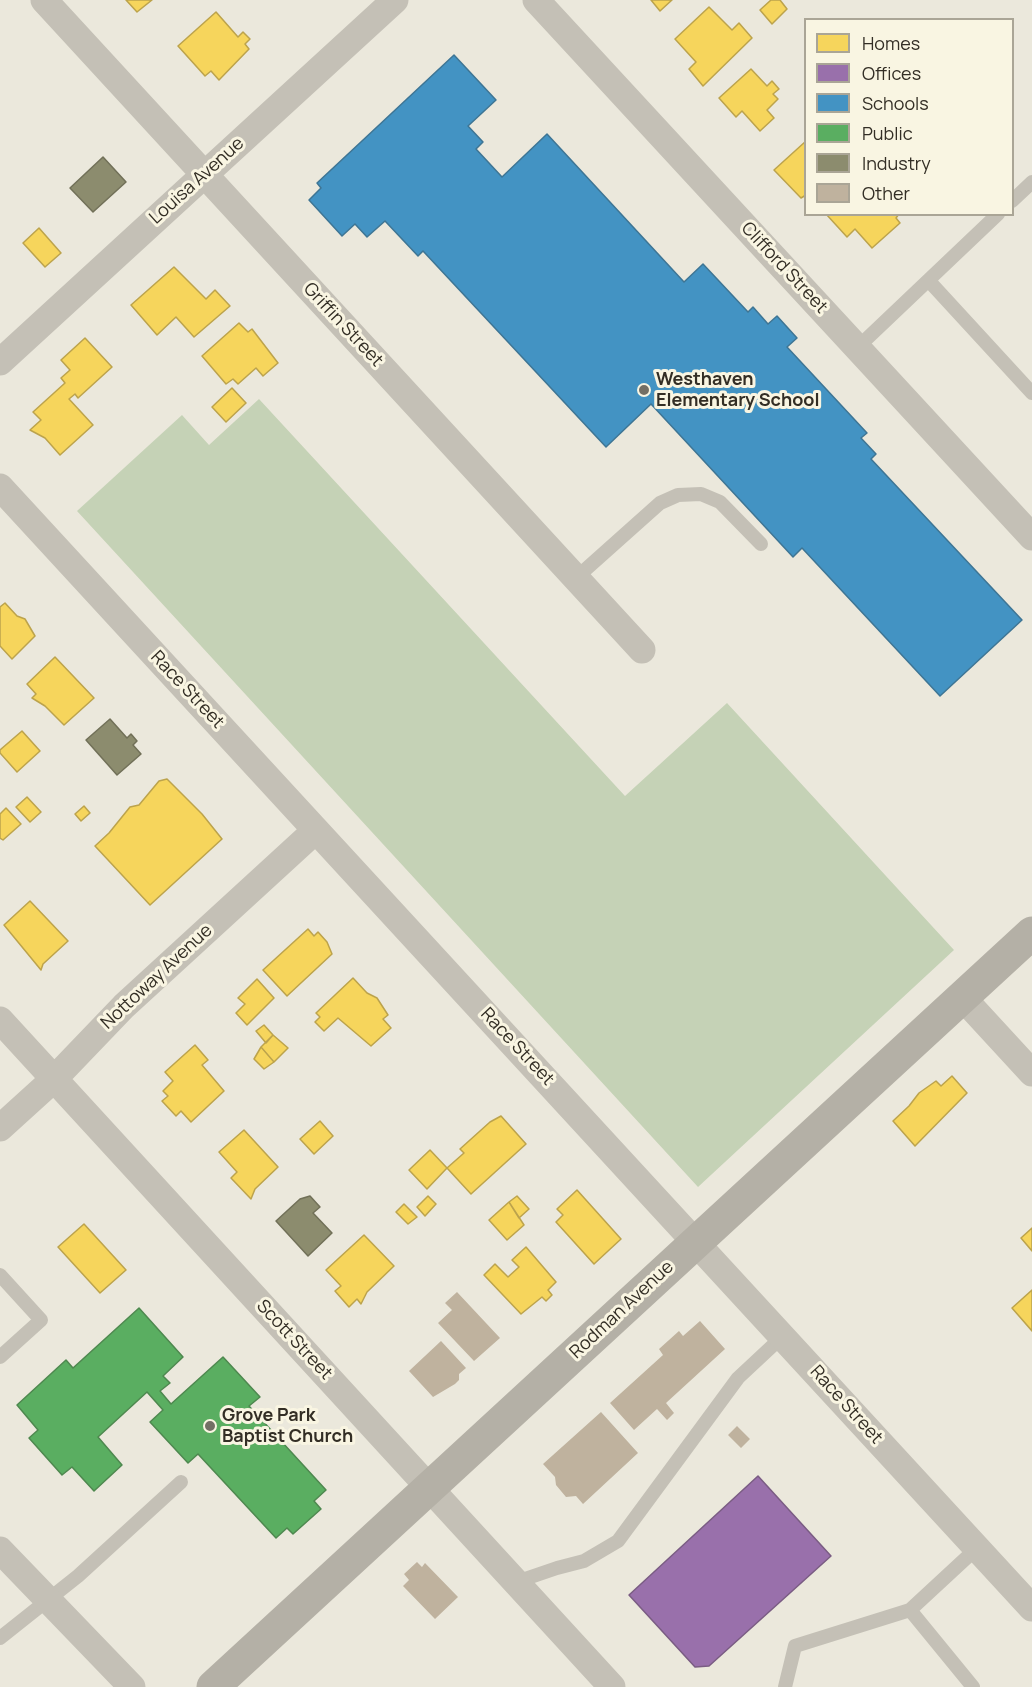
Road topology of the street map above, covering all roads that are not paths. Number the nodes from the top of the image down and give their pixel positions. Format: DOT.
graph roads {
  1 [pos="44,0"];
  2 [pos="395,0"];
  3 [pos="536,0"];
  4 [pos="204,174"];
  5 [pos="1032,182"];
  6 [pos="1014,199"];
  7 [pos="996,216"];
  8 [pos="929,281"];
  9 [pos="857,348"];
  10 [pos="0,362"];
  11 [pos="1032,393"];
  12 [pos="0,487"];
  13 [pos="1032,537"];
  14 [pos="761,544"];
  15 [pos="576,578"];
  16 [pos="642,650"];
  17 [pos="316,830"];
  18 [pos="1032,933"];
  19 [pos="962,997"];
  20 [pos="0,1020"];
  21 [pos="1032,1073"];
  22 [pos="54,1079"];
  23 [pos="0,1128"];
  24 [pos="697,1242"];
  25 [pos="0,1275"];
  26 [pos="783,1336"];
  27 [pos="0,1357"];
  28 [pos="181,1482"];
  29 [pos="430,1487"];
  30 [pos="977,1548"];
  31 [pos="0,1550"];
  32 [pos="516,1582"];
  33 [pos="48,1599"];
  34 [pos="1032,1608"];
  35 [pos="910,1610"];
  36 [pos="0,1638"];
  37 [pos="132,1687"];
  38 [pos="213,1687"];
  39 [pos="612,1687"];
  40 [pos="785,1687"];
  41 [pos="973,1687"];
  1 -- 4 [label="street, Griffin Street"];
  2 -- 4 [label="street, Louisa Avenue"];
  3 -- 9 [label="street, Clifford Street"];
  4 -- 10 [label="street, Louisa Avenue"];
  4 -- 15 [label="street, Griffin Street"];
  5 -- 6 [label="lane"];
  7 -- 8 [label="lane"];
  8 -- 9 [label="lane"];
  8 -- 11 [label="lane"];
  9 -- 13 [label="street, Clifford Street"];
  12 -- 17 [label="street, Race Street"];
  14 -- 15 [label="lane"];
  15 -- 16 [label="street, Griffin Street"];
  17 -- 22 [label="street, Nottoway Avenue"];
  17 -- 24 [label="street, Race Street"];
  18 -- 19 [label="street, Rodman Avenue"];
  19 -- 21 [label="street"];
  19 -- 24 [label="street, Rodman Avenue"];
  20 -- 22 [label="street, Scott Street"];
  22 -- 23 [label="street, Nottoway Avenue"];
  22 -- 29 [label="street, Scott Street"];
  24 -- 26 [label="street, Race Street"];
  24 -- 29 [label="street, Rodman Avenue"];
  25 -- 27 [label="lane"];
  26 -- 30 [label="street, Race Street"];
  26 -- 32 [label="lane"];
  28 -- 33 [label="lane"];
  29 -- 32 [label="street, Scott Street"];
  29 -- 38 [label="street, Rodman Avenue"];
  30 -- 34 [label="street, Race Street"];
  30 -- 35 [label="lane"];
  31 -- 33 [label="street"];
  32 -- 39 [label="street, Scott Street"];
  33 -- 36 [label="lane"];
  33 -- 37 [label="street"];
  35 -- 40 [label="lane"];
  35 -- 41 [label="lane"];
}
